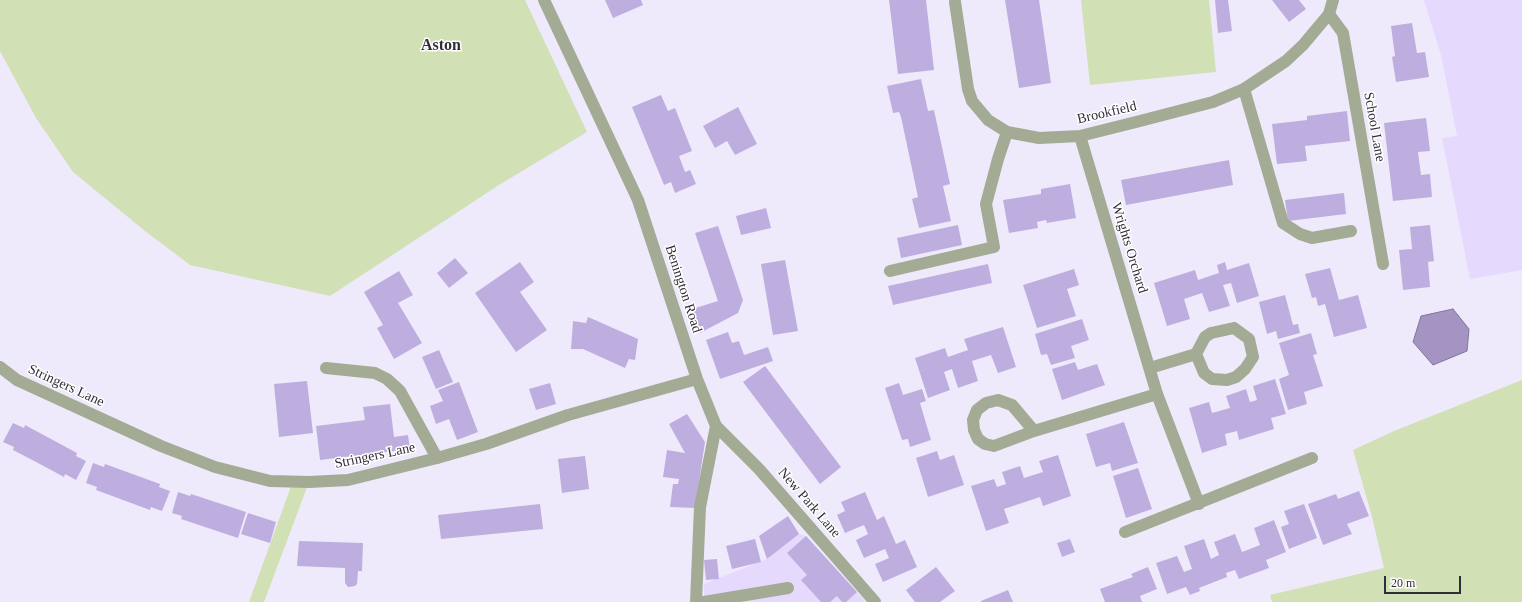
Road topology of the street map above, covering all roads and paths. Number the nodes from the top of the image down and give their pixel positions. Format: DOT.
graph roads {
  1 [pos="544,0"];
  2 [pos="1333,0"];
  3 [pos="955,2"];
  4 [pos="1329,14"];
  5 [pos="1244,89"];
  6 [pos="1007,132"];
  7 [pos="1080,136"];
  8 [pos="1352,231"];
  9 [pos="1383,264"];
  10 [pos="890,271"];
  11 [pos="1196,354"];
  12 [pos="0,367"];
  13 [pos="326,368"];
  14 [pos="1150,368"];
  15 [pos="697,380"];
  16 [pos="1157,394"];
  17 [pos="716,426"];
  18 [pos="1034,431"];
  19 [pos="437,458"];
  20 [pos="1312,458"];
  21 [pos="1199,504"];
  22 [pos="1125,532"];
  23 [pos="788,588"];
  24 [pos="696,602"];
  25 [pos="704,602"];
  26 [pos="875,602"];
  1 -- 15 [label="street, Benington Road"];
  2 -- 4 [label="street"];
  3 -- 6 [label="street, Brookfield"];
  4 -- 5 [label="street, Brookfield"];
  4 -- 9 [label="street, School Lane"];
  5 -- 7 [label="street, Brookfield"];
  5 -- 8 [label="street"];
  6 -- 7 [label="street, Brookfield"];
  6 -- 10 [label="street"];
  7 -- 14 [label="street, Wrights Orchard"];
  11 -- 11 [label="street"];
  11 -- 14 [label="street"];
  12 -- 19 [label="street, Stringers Lane"];
  13 -- 19 [label="street"];
  14 -- 16 [label="street, Wrights Orchard"];
  15 -- 17 [label="street, Benington Road"];
  15 -- 19 [label="street, Stringers Lane"];
  16 -- 18 [label="street"];
  16 -- 21 [label="street, Wrights Orchard"];
  17 -- 24 [label="street"];
  17 -- 26 [label="street, New Park Lane"];
  18 -- 18 [label="street"];
  20 -- 21 [label="street"];
  21 -- 22 [label="street"];
  23 -- 25 [label="street"];
}
